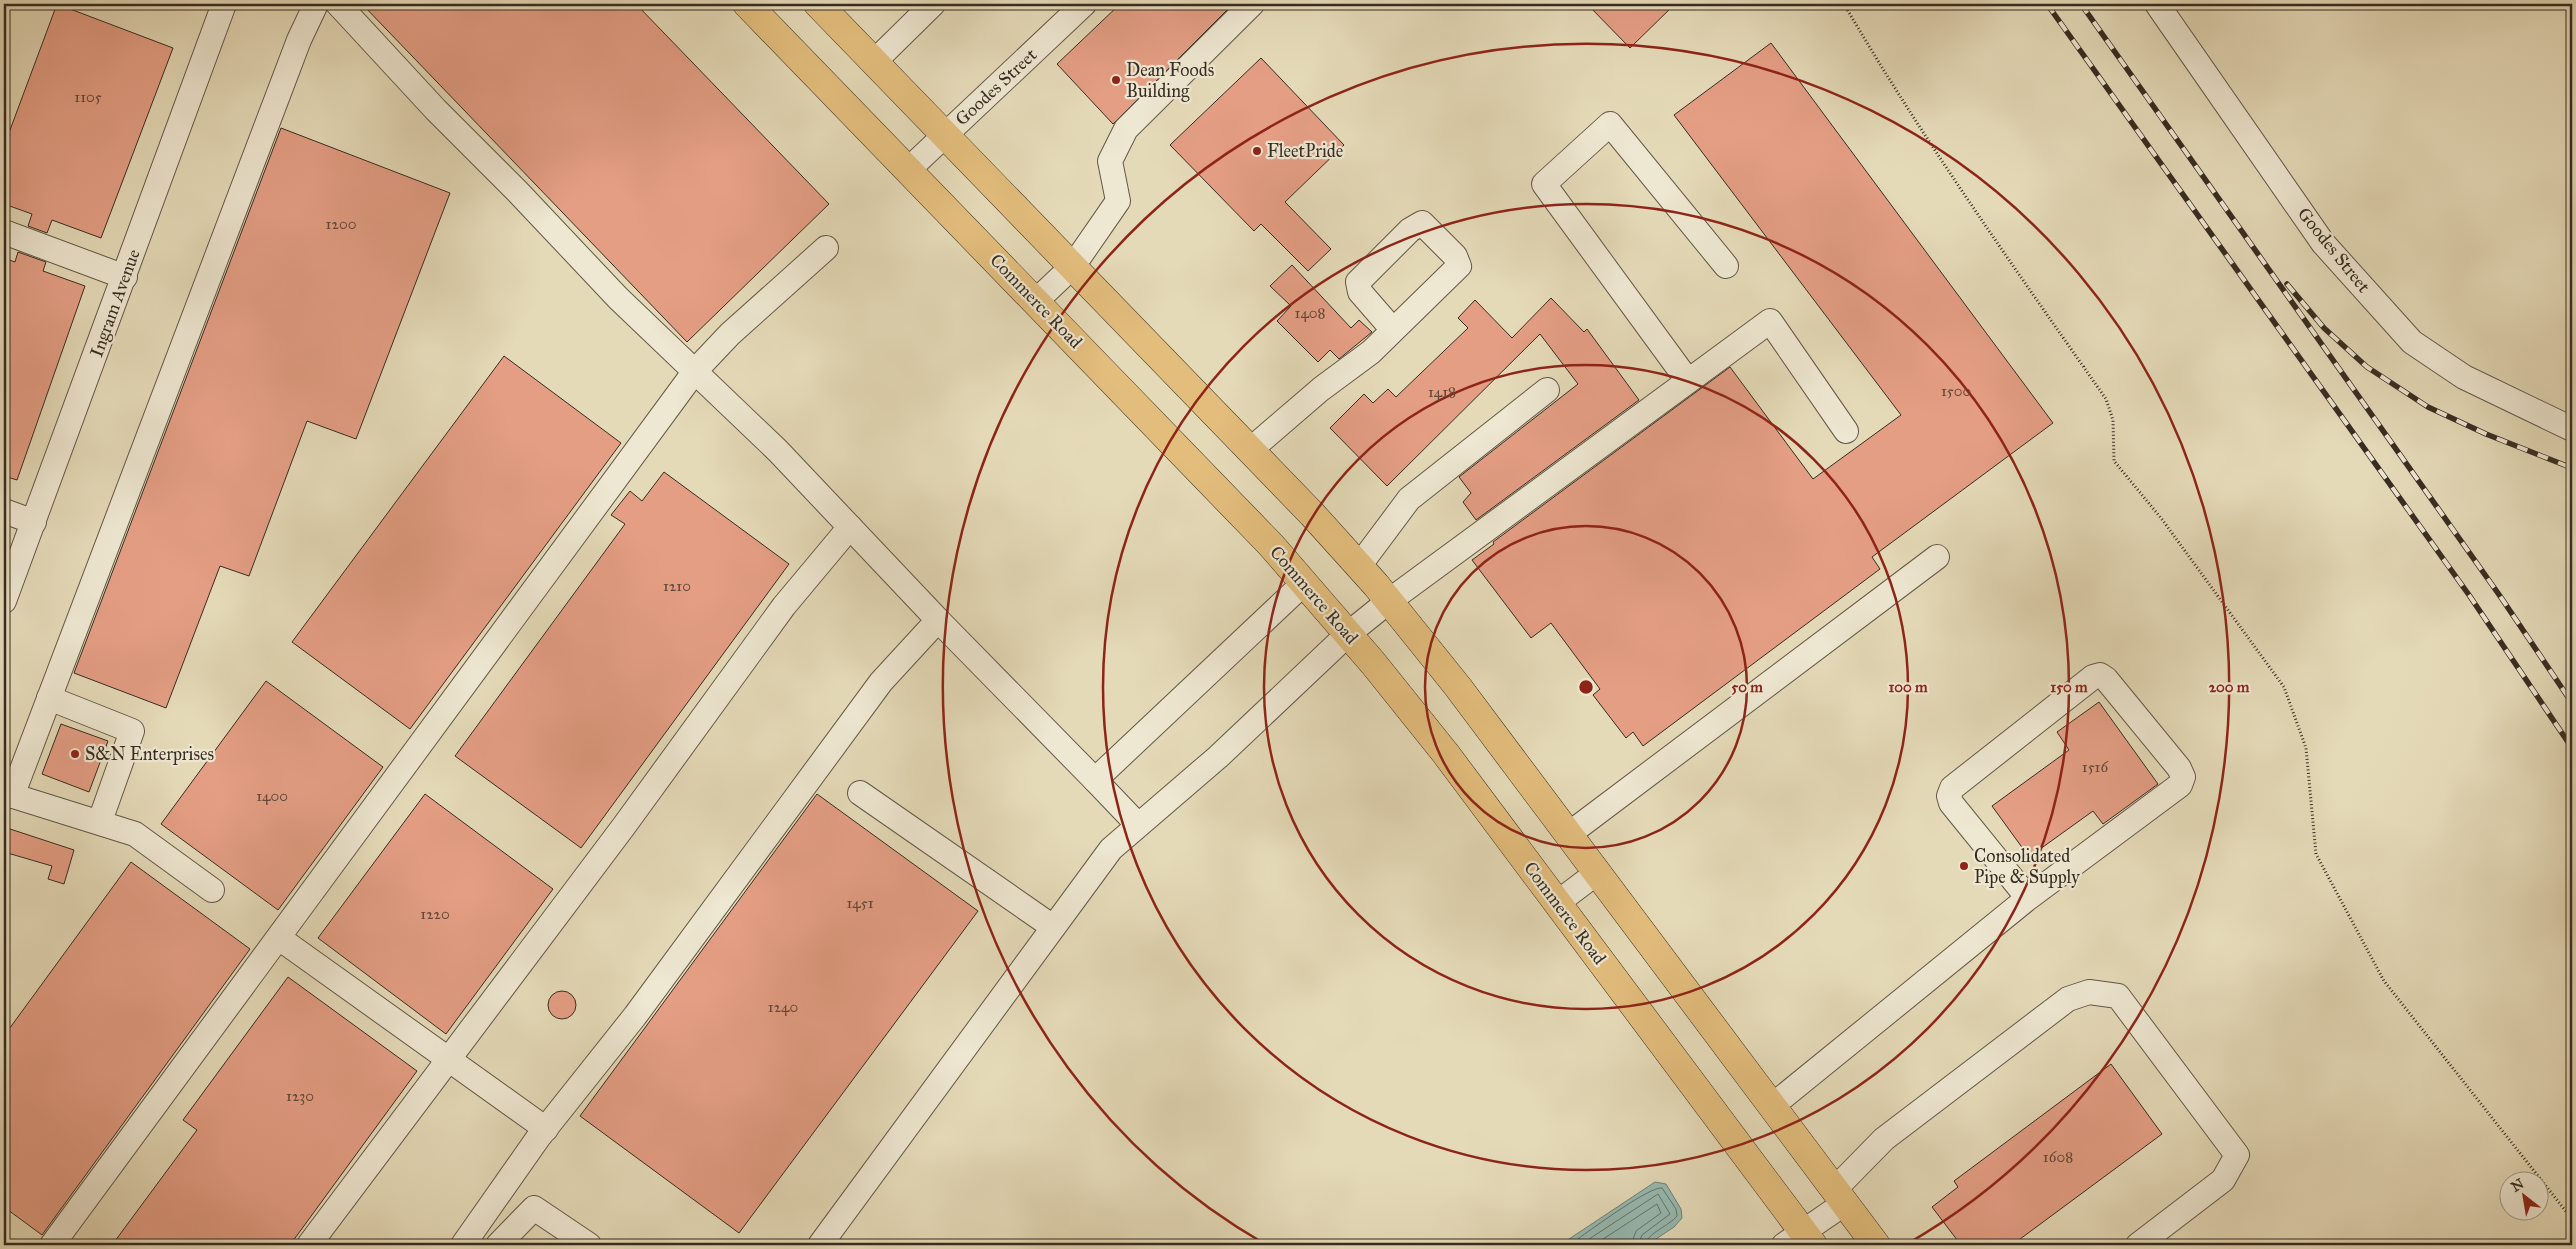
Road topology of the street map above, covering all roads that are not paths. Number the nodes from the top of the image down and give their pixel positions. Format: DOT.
graph roads {
  1 [pos="222,4"];
  2 [pos="316,4"];
  3 [pos="338,4"];
  4 [pos="747,4"];
  5 [pos="818,4"];
  6 [pos="934,4"];
  7 [pos="1084,4"];
  8 [pos="1252,4"];
  9 [pos="2157,4"];
  10 [pos="874,62"];
  11 [pos="945,135"];
  12 [pos="908,170"];
  13 [pos="4,232"];
  14 [pos="826,248"];
  15 [pos="1073,266"];
  16 [pos="1726,266"];
  17 [pos="125,277"];
  18 [pos="1036,301"];
  19 [pos="1393,330"];
  20 [pos="695,371"];
  21 [pos="1688,382"];
  22 [pos="1548,390"];
  23 [pos="2572,429"];
  24 [pos="1846,431"];
  25 [pos="1250,450"];
  26 [pos="4,512"];
  27 [pos="34,522"];
  28 [pos="850,527"];
  29 [pos="1937,557"];
  30 [pos="1359,566"];
  31 [pos="1304,582"];
  32 [pos="4,601"];
  33 [pos="1389,601"];
  34 [pos="938,620"];
  35 [pos="1348,634"];
  36 [pos="49,698"];
  37 [pos="1095,780"];
  38 [pos="8,794"];
  39 [pos="860,794"];
  40 [pos="100,821"];
  41 [pos="1138,825"];
  42 [pos="1569,834"];
  43 [pos="1598,872"];
  44 [pos="212,890"];
  45 [pos="2028,898"];
  46 [pos="1557,903"];
  47 [pos="1053,927"];
  48 [pos="279,938"];
  49 [pos="449,1058"];
  50 [pos="1772,1106"];
  51 [pos="546,1128"];
  52 [pos="1840,1196"];
  53 [pos="1800,1241"];
  54 [pos="52,1245"];
  55 [pos="309,1245"];
  56 [pos="463,1245"];
  57 [pos="498,1245"];
  58 [pos="589,1245"];
  59 [pos="820,1245"];
  60 [pos="1876,1245"];
  61 [pos="2138,1245"];
  1 -- 17 [label="street, Ingram Avenue"];
  2 -- 36 [label="street"];
  3 -- 20 [label="street"];
  4 -- 12 [label="main road, Commerce Road"];
  5 -- 10 [label="main road"];
  6 -- 10 [label="street"];
  7 -- 11 [label="street, Goodes Street"];
  8 -- 15 [label="street"];
  9 -- 23 [label="street, Goodes Street"];
  10 -- 11 [label="main road"];
  11 -- 12 [label="street, Goodes Street"];
  11 -- 15 [label="main road"];
  12 -- 18 [label="main road, Commerce Road"];
  13 -- 17 [label="street"];
  14 -- 20 [label="street"];
  15 -- 18 [label="street"];
  15 -- 25 [label="main road"];
  16 -- 21 [label="street"];
  17 -- 27 [label="street, Ingram Avenue"];
  18 -- 31 [label="main road, Commerce Road"];
  19 -- 25 [label="street"];
  20 -- 28 [label="street"];
  20 -- 48 [label="street"];
  21 -- 24 [label="street"];
  21 -- 33 [label="street"];
  22 -- 30 [label="street"];
  25 -- 30 [label="main road"];
  26 -- 27 [label="street"];
  27 -- 32 [label="street, Ingram Avenue"];
  28 -- 34 [label="street"];
  28 -- 49 [label="street"];
  29 -- 42 [label="street"];
  30 -- 33 [label="main road"];
  31 -- 35 [label="main road, Commerce Road"];
  31 -- 37 [label="street"];
  33 -- 35 [label="street"];
  33 -- 42 [label="main road"];
  34 -- 37 [label="street"];
  34 -- 51 [label="street"];
  35 -- 41 [label="street"];
  35 -- 46 [label="main road, Commerce Road"];
  36 -- 38 [label="street"];
  36 -- 40 [label="street"];
  37 -- 41 [label="street"];
  38 -- 40 [label="street"];
  39 -- 47 [label="street"];
  40 -- 44 [label="street"];
  41 -- 47 [label="street"];
  42 -- 43 [label="main road"];
  43 -- 46 [label="street"];
  43 -- 50 [label="main road"];
  45 -- 45 [label="street"];
  45 -- 50 [label="street"];
  46 -- 53 [label="main road, Commerce Road"];
  47 -- 59 [label="street"];
  48 -- 49 [label="street"];
  48 -- 54 [label="street"];
  49 -- 51 [label="street"];
  49 -- 55 [label="street"];
  50 -- 52 [label="main road"];
  51 -- 56 [label="street"];
  52 -- 53 [label="street"];
  52 -- 60 [label="main road"];
  52 -- 61 [label="street"];
  57 -- 58 [label="street"];
}
